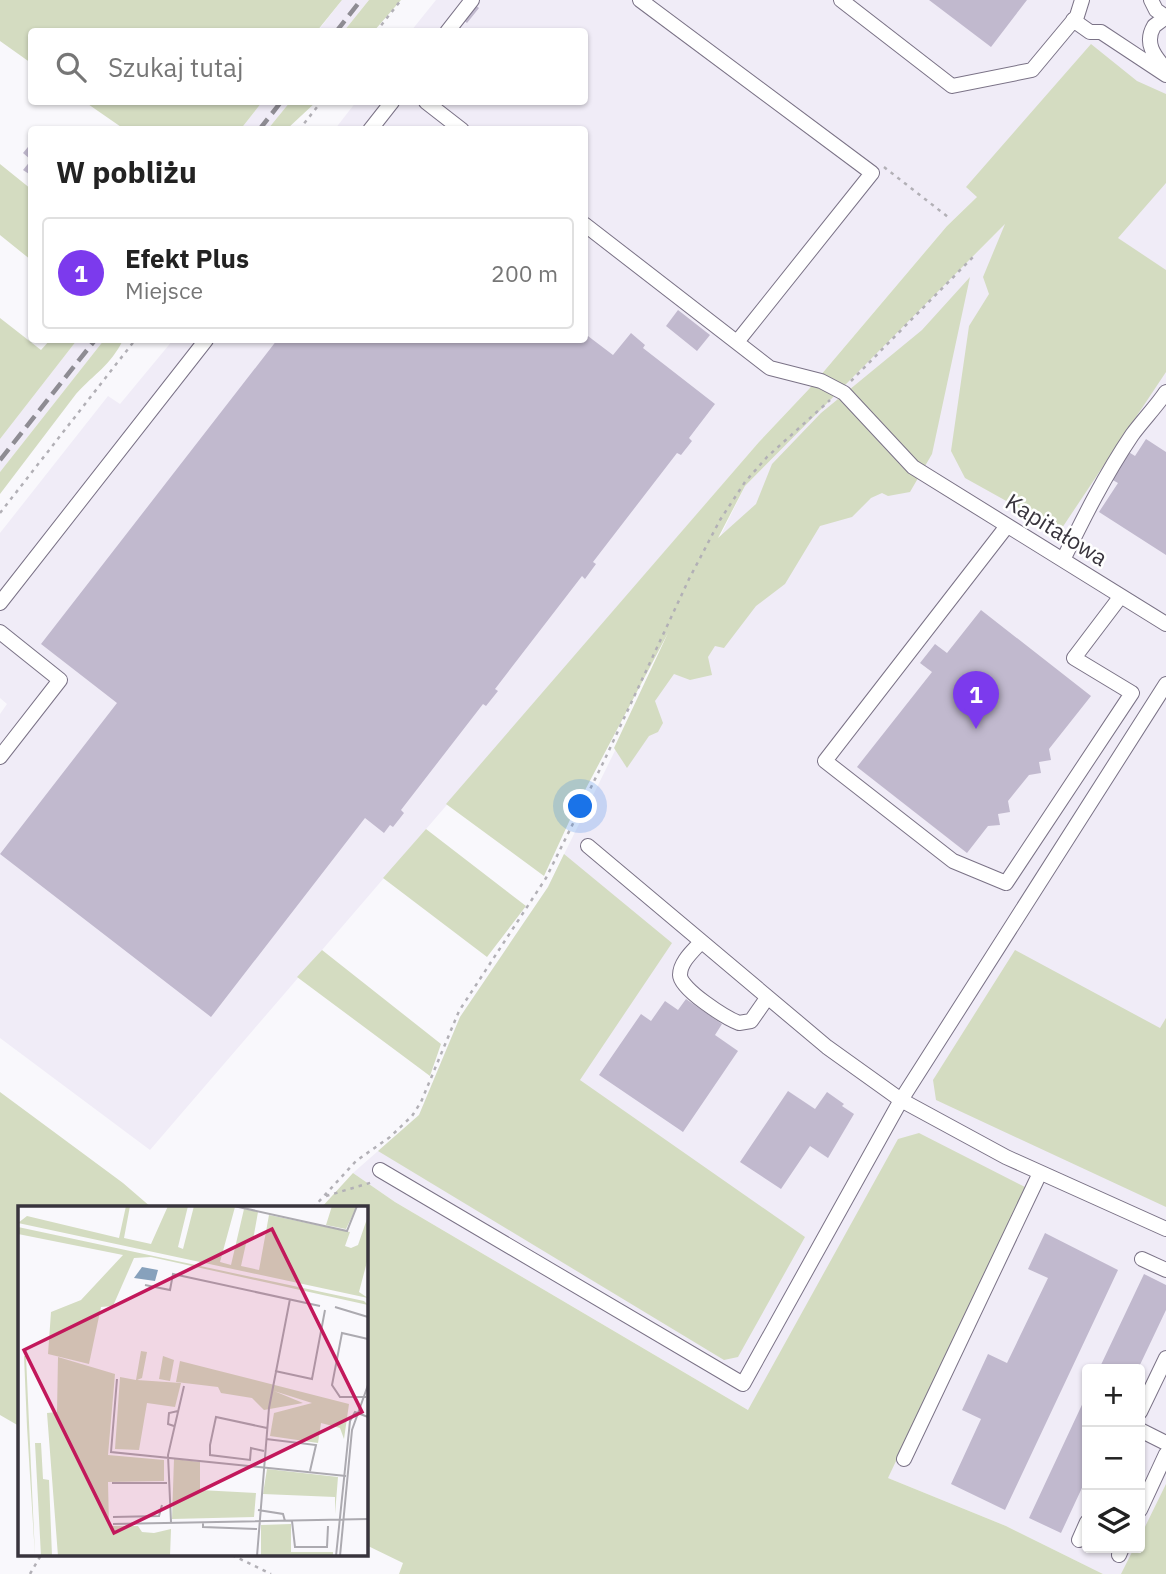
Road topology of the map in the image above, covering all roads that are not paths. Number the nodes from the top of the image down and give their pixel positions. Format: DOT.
graph roads {
  1 [pos="472,0"];
  2 [pos="640,0"];
  3 [pos="841,0"];
  4 [pos="1082,0"];
  5 [pos="1151,0"];
  6 [pos="1166,17"];
  7 [pos="1073,20"];
  8 [pos="450,28"];
  9 [pos="1166,69"];
  10 [pos="1166,75"];
  11 [pos="390,105"];
  12 [pos="430,105"];
  13 [pos="373,126"];
  14 [pos="457,126"];
  15 [pos="588,227"];
  16 [pos="737,342"];
  17 [pos="204,343"];
  18 [pos="1166,392"];
  19 [pos="1007,526"];
  20 [pos="1063,560"];
  21 [pos="1121,596"];
  22 [pos="0,603"];
  23 [pos="1166,624"];
  24 [pos="0,632"];
  25 [pos="1166,684"];
  26 [pos="0,757"];
  27 [pos="588,846"];
  28 [pos="701,942"];
  29 [pos="768,998"];
  30 [pos="901,1100"];
  31 [pos="384,1172"];
  32 [pos="1040,1173"];
  33 [pos="1166,1229"];
  34 [pos="1142,1259"];
  35 [pos="1166,1270"];
  36 [pos="1166,1358"];
  37 [pos="1145,1402"];
  38 [pos="1145,1432"];
  39 [pos="1166,1443"];
  40 [pos="1166,1454"];
  41 [pos="904,1459"];
  42 [pos="1145,1499"];
  43 [pos="1082,1533"];
  44 [pos="1079,1540"];
  1 -- 8 [label="street"];
  2 -- 16 [label="street"];
  3 -- 7 [label="street"];
  4 -- 7 [label="street"];
  5 -- 6 [label="street"];
  6 -- 9 [label="street"];
  7 -- 10 [label="street"];
  11 -- 13 [label="street"];
  12 -- 14 [label="street"];
  15 -- 16 [label="street"];
  16 -- 19 [label="street, Kapitałowa"];
  17 -- 22 [label="street"];
  18 -- 20 [label="street"];
  19 -- 20 [label="street, Kapitałowa"];
  19 -- 21 [label="street"];
  20 -- 21 [label="street, Kapitałowa"];
  21 -- 23 [label="street, Kapitałowa"];
  24 -- 26 [label="street"];
  25 -- 30 [label="street"];
  27 -- 28 [label="street"];
  28 -- 29 [label="street"];
  28 -- 29 [label="street"];
  29 -- 30 [label="street"];
  30 -- 31 [label="street"];
  30 -- 32 [label="street"];
  32 -- 33 [label="street"];
  32 -- 41 [label="street"];
  34 -- 35 [label="street"];
  36 -- 37 [label="street"];
  38 -- 39 [label="street"];
  40 -- 42 [label="street"];
  43 -- 44 [label="street"];
}
